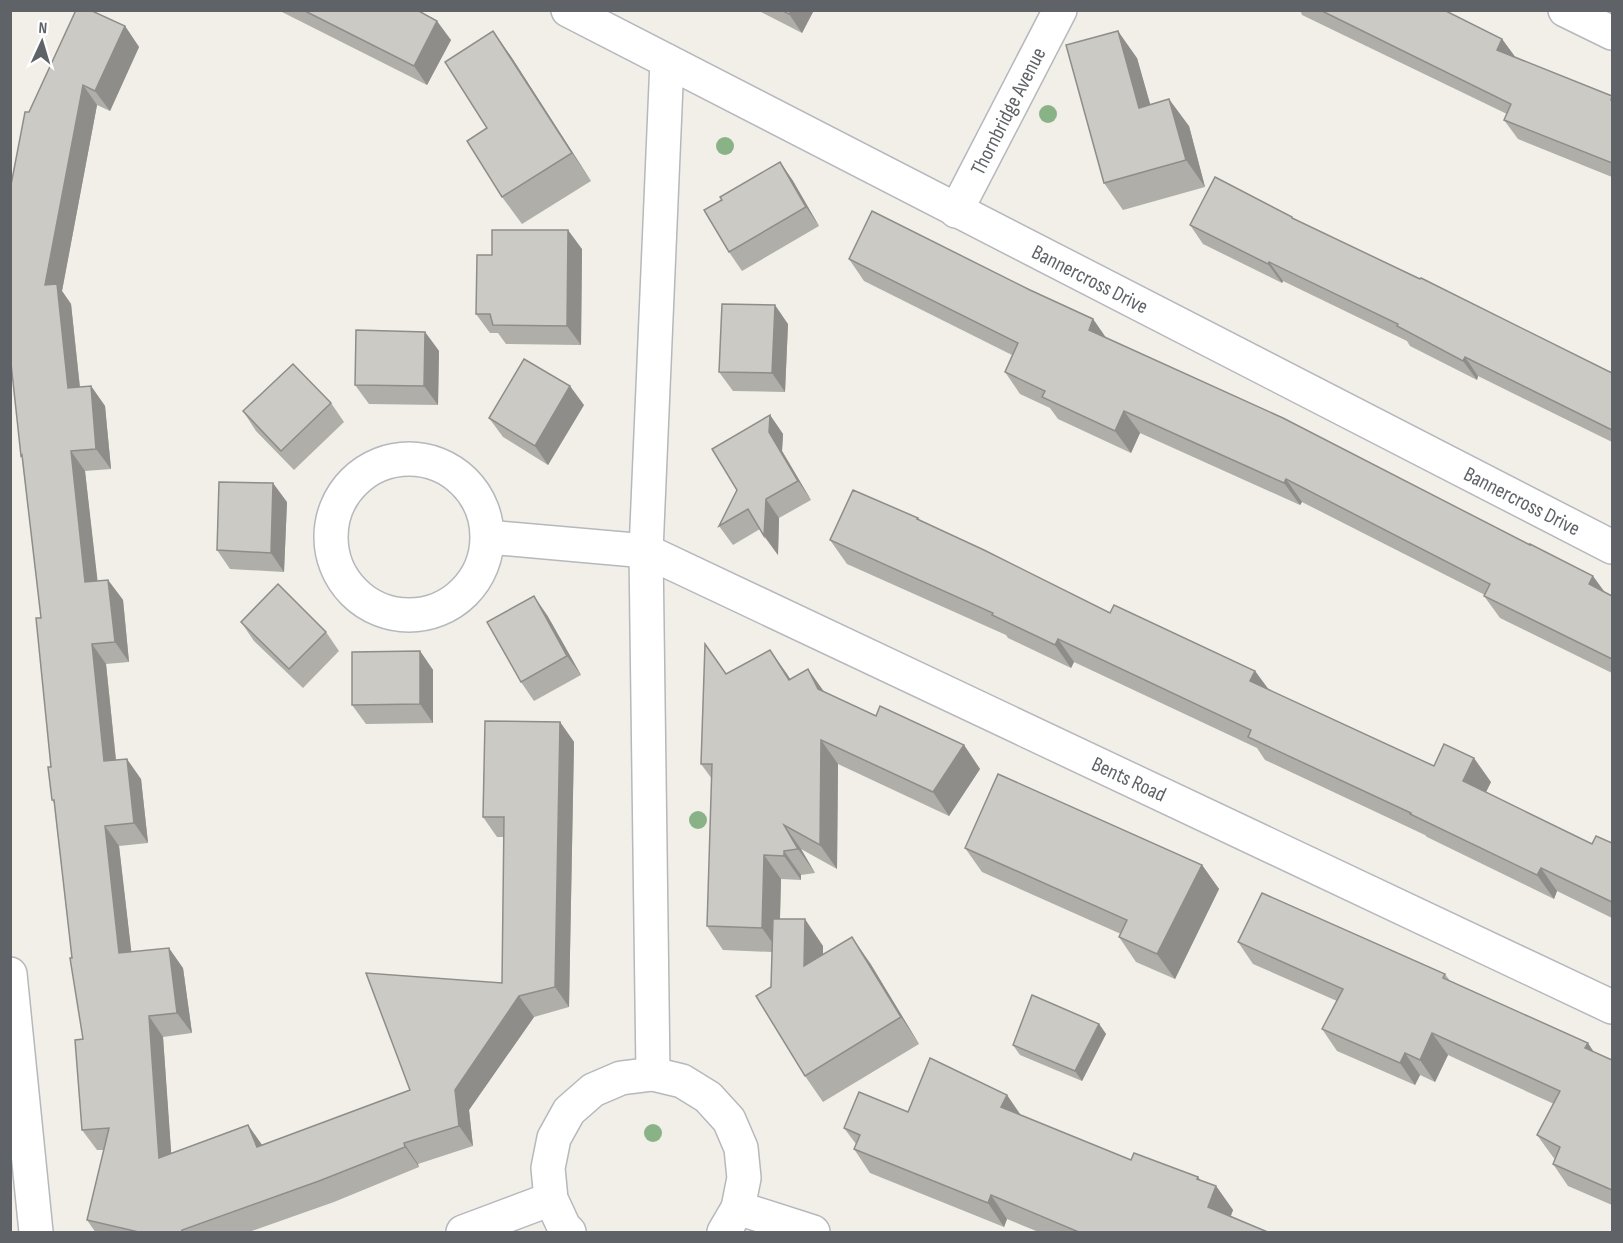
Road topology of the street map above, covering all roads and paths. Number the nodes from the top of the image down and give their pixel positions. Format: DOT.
graph roads {
  1 [pos="568,10"];
  2 [pos="1060,10"];
  3 [pos="1565,10"];
  4 [pos="1612,33"];
  5 [pos="667,61"];
  6 [pos="956,211"];
  7 [pos="488,537"];
  8 [pos="1612,548"];
  9 [pos="646,551"];
  10 [pos="10,974"];
  11 [pos="1612,1007"];
  12 [pos="653,1074"];
  13 [pos="551,1199"];
  14 [pos="731,1220"];
  15 [pos="36,1233"];
  16 [pos="463,1233"];
  17 [pos="569,1233"];
  18 [pos="813,1233"];
  1 -- 5 [label="street, Bannercross Drive"];
  2 -- 6 [label="street, Thornbridge Avenue"];
  3 -- 4 [label="street"];
  5 -- 6 [label="street, Bannercross Drive"];
  5 -- 9 [label="street"];
  6 -- 8 [label="street, Bannercross Drive"];
  7 -- 7 [label="street"];
  7 -- 9 [label="street"];
  9 -- 11 [label="street, Bents Road"];
  9 -- 12 [label="street"];
  10 -- 15 [label="street"];
  12 -- 13 [label="street"];
  12 -- 14 [label="street"];
  13 -- 16 [label="street"];
  13 -- 17 [label="street"];
  14 -- 18 [label="street"];
}
